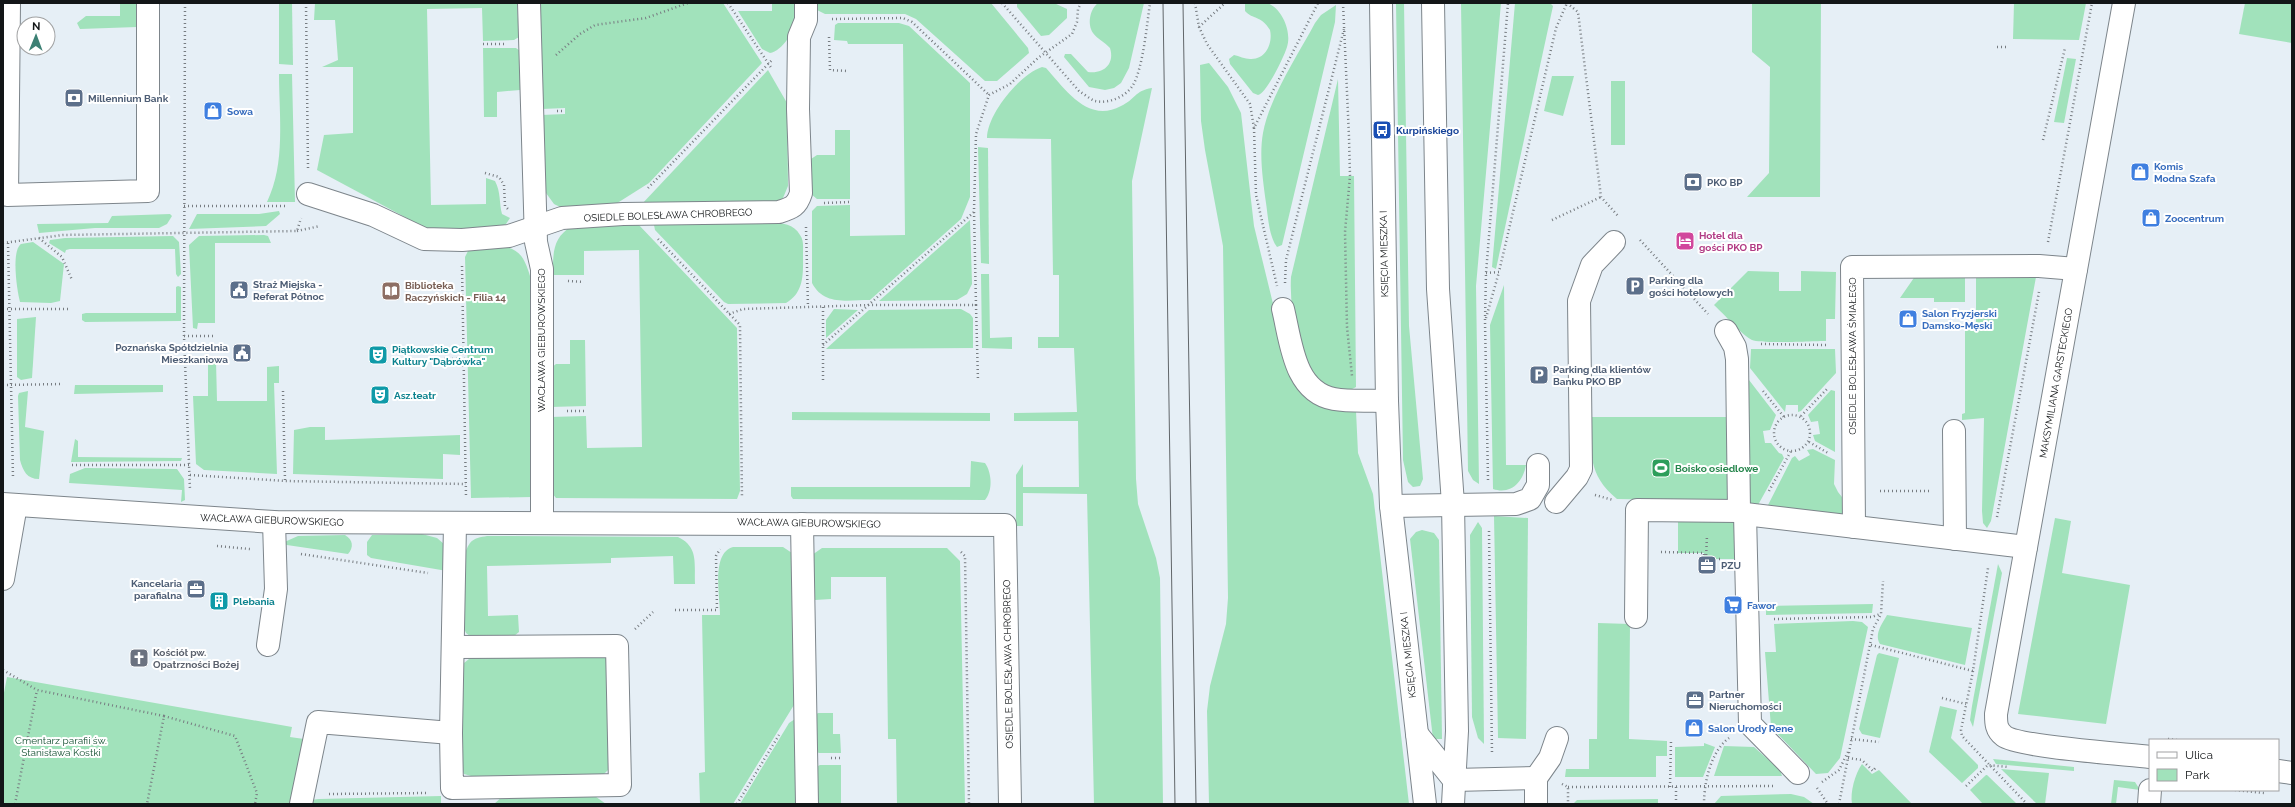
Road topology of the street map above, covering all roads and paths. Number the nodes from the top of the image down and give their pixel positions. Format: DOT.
graph roads {
  1 [pos="9,3"];
  2 [pos="148,3"];
  3 [pos="185,3"];
  4 [pos="306,3"];
  5 [pos="529,3"];
  6 [pos="688,3"];
  7 [pos="728,3"];
  8 [pos="1002,3"];
  9 [pos="1081,3"];
  10 [pos="1150,3"];
  11 [pos="1195,3"];
  12 [pos="1225,3"];
  13 [pos="1318,3"];
  14 [pos="1343,3"];
  15 [pos="1381,3"];
  16 [pos="1433,3"];
  17 [pos="1508,3"];
  18 [pos="1567,3"];
  19 [pos="2092,3"];
  20 [pos="2124,3"];
  21 [pos="828,19"];
  22 [pos="804,20"];
  23 [pos="1199,27"];
  24 [pos="1344,29"];
  25 [pos="1997,47"];
  26 [pos="2008,47"];
  27 [pos="2065,48"];
  28 [pos="1046,54"];
  29 [pos="768,63"];
  30 [pos="772,70"];
  31 [pos="848,71"];
  32 [pos="532,82"];
  33 [pos="989,95"];
  34 [pos="1254,128"];
  35 [pos="2043,140"];
  36 [pos="308,194"];
  37 [pos="1601,197"];
  38 [pos="798,200"];
  39 [pos="184,206"];
  40 [pos="280,206"];
  41 [pos="974,211"];
  42 [pos="629,214"];
  43 [pos="1552,220"];
  44 [pos="1622,220"];
  45 [pos="536,228"];
  46 [pos="184,232"];
  47 [pos="38,237"];
  48 [pos="1638,237"];
  49 [pos="462,240"];
  50 [pos="1614,242"];
  51 [pos="3,243"];
  52 [pos="8,243"];
  53 [pos="2044,266"];
  54 [pos="2076,269"];
  55 [pos="1486,272"];
  56 [pos="1500,272"];
  57 [pos="72,280"];
  58 [pos="870,305"];
  59 [pos="976,305"];
  60 [pos="808,307"];
  61 [pos="823,307"];
  62 [pos="3,309"];
  63 [pos="8,309"];
  64 [pos="69,310"];
  65 [pos="1283,310"];
  66 [pos="1706,311"];
  67 [pos="729,314"];
  68 [pos="1484,321"];
  69 [pos="184,336"];
  70 [pos="215,336"];
  71 [pos="1730,339"];
  72 [pos="823,345"];
  73 [pos="1852,345"];
  74 [pos="444,359"];
  75 [pos="465,359"];
  76 [pos="823,380"];
  77 [pos="978,381"];
  78 [pos="63,384"];
  79 [pos="3,385"];
  80 [pos="9,385"];
  81 [pos="283,391"];
  82 [pos="1353,400"];
  83 [pos="1387,401"];
  84 [pos="1954,431"];
  85 [pos="1791,451"];
  86 [pos="190,464"];
  87 [pos="72,465"];
  88 [pos="1538,465"];
  89 [pos="190,475"];
  90 [pos="285,481"];
  91 [pos="466,484"];
  92 [pos="1853,487"];
  93 [pos="1901,487"];
  94 [pos="1900,491"];
  95 [pos="1955,492"];
  96 [pos="190,496"];
  97 [pos="11,497"];
  98 [pos="1530,499"];
  99 [pos="466,503"];
  100 [pos="742,503"];
  101 [pos="1453,504"];
  102 [pos="1561,504"];
  103 [pos="1488,505"];
  104 [pos="1391,506"];
  105 [pos="1637,510"];
  106 [pos="1747,513"];
  107 [pos="274,522"];
  108 [pos="542,522"];
  109 [pos="454,524"];
  110 [pos="802,524"];
  111 [pos="1005,525"];
  112 [pos="1854,526"];
  113 [pos="1955,539"];
  114 [pos="1992,543"];
  115 [pos="210,546"];
  116 [pos="722,546"];
  117 [pos="956,547"];
  118 [pos="2026,547"];
  119 [pos="274,550"];
  120 [pos="1637,552"];
  121 [pos="1746,559"];
  122 [pos="454,577"];
  123 [pos="3,579"];
  124 [pos="1883,581"];
  125 [pos="675,610"];
  126 [pos="1881,614"];
  127 [pos="1636,617"];
  128 [pos="1747,620"];
  129 [pos="268,645"];
  130 [pos="1871,645"];
  131 [pos="454,647"];
  132 [pos="3,670"];
  133 [pos="37,690"];
  134 [pos="1942,698"];
  135 [pos="1966,704"];
  136 [pos="164,716"];
  137 [pos="781,732"];
  138 [pos="451,733"];
  139 [pos="1417,734"];
  140 [pos="1557,738"];
  141 [pos="1851,739"];
  142 [pos="1671,741"];
  143 [pos="1879,742"];
  144 [pos="1720,745"];
  145 [pos="1848,752"];
  146 [pos="2149,757"];
  147 [pos="1848,758"];
  148 [pos="1876,767"];
  149 [pos="2279,771"];
  150 [pos="2292,773"];
  151 [pos="1492,778"];
  152 [pos="1536,778"];
  153 [pos="1806,779"];
  154 [pos="1454,780"];
  155 [pos="1775,786"];
  156 [pos="1670,787"];
  157 [pos="1676,787"];
  158 [pos="1704,787"];
  159 [pos="444,790"];
  160 [pos="2150,791"];
  161 [pos="302,799"];
  162 [pos="15,804"];
  163 [pos="147,804"];
  164 [pos="255,804"];
  165 [pos="737,804"];
  166 [pos="808,804"];
  167 [pos="969,804"];
  168 [pos="1010,804"];
  169 [pos="1425,804"];
  170 [pos="1453,804"];
  171 [pos="1536,804"];
  172 [pos="1568,804"];
  173 [pos="1676,804"];
  174 [pos="1704,804"];
  175 [pos="1839,804"];
  176 [pos="2149,804"];
  1 -- 2 [label="street"];
  3 -- 39 [label="path"];
  4 -- 36 [label="path"];
  5 -- 32 [label="street"];
  6 -- 32 [label="path"];
  7 -- 29 [label="path"];
  8 -- 28 [label="path"];
  9 -- 28 [label="path"];
  10 -- 28 [label="path"];
  11 -- 23 [label="path"];
  12 -- 23 [label="path"];
  13 -- 34 [label="path"];
  14 -- 24 [label="path"];
  15 -- 83 [label="street, KSIĘCIA MIESZKA I"];
  16 -- 101 [label="street"];
  17 -- 55 [label="path"];
  18 -- 37 [label="path"];
  18 -- 56 [label="path"];
  19 -- 53 [label="path"];
  20 -- 54 [label="street, MAKSYMILIANA GARSTECKIEGO"];
  21 -- 22 [label="path"];
  21 -- 31 [label="path"];
  21 -- 33 [label="path"];
  22 -- 29 [label="path"];
  22 -- 38 [label="street"];
  23 -- 34 [label="path"];
  24 -- 65 [label="path"];
  24 -- 82 [label="path"];
  25 -- 26 [label="path"];
  27 -- 35 [label="path"];
  28 -- 33 [label="path"];
  29 -- 30 [label="path"];
  29 -- 42 [label="path"];
  32 -- 45 [label="street"];
  33 -- 41 [label="path"];
  34 -- 65 [label="path"];
  36 -- 46 [label="path"];
  36 -- 49 [label="street"];
  37 -- 43 [label="path"];
  37 -- 44 [label="path"];
  38 -- 42 [label="street, OSIEDLE BOLESŁAWA CHROBREGO"];
  38 -- 60 [label="path"];
  39 -- 40 [label="path"];
  39 -- 46 [label="path"];
  41 -- 58 [label="path"];
  41 -- 59 [label="path"];
  42 -- 45 [label="street, OSIEDLE BOLESŁAWA CHROBREGO"];
  42 -- 67 [label="path"];
  45 -- 49 [label="street"];
  45 -- 108 [label="street, WACŁAWA GIEBUROWSKIEGO"];
  46 -- 47 [label="path"];
  46 -- 69 [label="path"];
  47 -- 52 [label="path"];
  47 -- 57 [label="path"];
  48 -- 66 [label="path"];
  49 -- 75 [label="path"];
  50 -- 102 [label="street"];
  51 -- 52 [label="path"];
  52 -- 63 [label="path"];
  53 -- 54 [label="street, OSIEDLE BOLESŁAWA ŚMIAŁEGO"];
  53 -- 73 [label="street, OSIEDLE BOLESŁAWA ŚMIAŁEGO"];
  53 -- 114 [label="path"];
  54 -- 118 [label="street, MAKSYMILIANA GARSTECKIEGO"];
  55 -- 56 [label="path"];
  55 -- 68 [label="path"];
  56 -- 68 [label="path"];
  58 -- 59 [label="path"];
  58 -- 61 [label="path"];
  58 -- 72 [label="path"];
  59 -- 77 [label="path"];
  60 -- 61 [label="path"];
  60 -- 67 [label="path"];
  61 -- 72 [label="path"];
  62 -- 63 [label="path"];
  63 -- 64 [label="path"];
  63 -- 80 [label="path"];
  65 -- 82 [label="street"];
  67 -- 100 [label="path"];
  68 -- 103 [label="path"];
  69 -- 70 [label="path"];
  69 -- 86 [label="path"];
  71 -- 73 [label="path"];
  71 -- 106 [label="street"];
  72 -- 76 [label="path"];
  73 -- 92 [label="street, OSIEDLE BOLESŁAWA ŚMIAŁEGO"];
  74 -- 75 [label="path"];
  75 -- 91 [label="path"];
  78 -- 80 [label="path"];
  79 -- 80 [label="path"];
  80 -- 97 [label="path"];
  81 -- 90 [label="path"];
  82 -- 83 [label="street"];
  83 -- 104 [label="street, KSIĘCIA MIESZKA I"];
  84 -- 95 [label="street"];
  85 -- 85 [label="path"];
  85 -- 106 [label="path"];
  86 -- 87 [label="path"];
  86 -- 89 [label="path"];
  88 -- 98 [label="street"];
  89 -- 90 [label="path"];
  89 -- 96 [label="path"];
  90 -- 91 [label="path"];
  91 -- 99 [label="path"];
  92 -- 94 [label="path"];
  92 -- 112 [label="street, OSIEDLE BOLESŁAWA ŚMIAŁEGO"];
  93 -- 94 [label="path"];
  94 -- 95 [label="path"];
  95 -- 113 [label="street"];
  97 -- 107 [label="street, WACŁAWA GIEBUROWSKIEGO"];
  97 -- 123 [label="street"];
  98 -- 102 [label="street"];
  98 -- 103 [label="street"];
  101 -- 103 [label="street"];
  101 -- 104 [label="street"];
  101 -- 154 [label="street"];
  102 -- 105 [label="path"];
  103 -- 151 [label="path"];
  104 -- 139 [label="street, KSIĘCIA MIESZKA I"];
  105 -- 106 [label="street"];
  105 -- 120 [label="street"];
  106 -- 112 [label="street"];
  106 -- 121 [label="street"];
  107 -- 109 [label="street, WACŁAWA GIEBUROWSKIEGO"];
  107 -- 119 [label="street"];
  108 -- 109 [label="street, WACŁAWA GIEBUROWSKIEGO"];
  108 -- 110 [label="street, WACŁAWA GIEBUROWSKIEGO"];
  109 -- 122 [label="street"];
  110 -- 111 [label="street, WACŁAWA GIEBUROWSKIEGO"];
  110 -- 166 [label="street"];
  111 -- 168 [label="street, OSIEDLE BOLESŁAWA CHROBREGO"];
  112 -- 113 [label="street"];
  113 -- 114 [label="street"];
  114 -- 118 [label="street"];
  114 -- 130 [label="path"];
  115 -- 119 [label="path"];
  116 -- 125 [label="path"];
  117 -- 167 [label="path"];
  118 -- 146 [label="street, MAKSYMILIANA GARSTECKIEGO"];
  119 -- 122 [label="path"];
  119 -- 129 [label="street"];
  120 -- 121 [label="path"];
  120 -- 127 [label="street"];
  121 -- 128 [label="street"];
  122 -- 131 [label="street"];
  124 -- 126 [label="path"];
  126 -- 128 [label="path"];
  126 -- 130 [label="path"];
  128 -- 153 [label="street"];
  130 -- 141 [label="path"];
  131 -- 138 [label="street"];
  131 -- 159 [label="street"];
  132 -- 133 [label="path"];
  133 -- 136 [label="path"];
  133 -- 162 [label="path"];
  134 -- 135 [label="path"];
  136 -- 163 [label="path"];
  136 -- 164 [label="path"];
  137 -- 165 [label="path"];
  138 -- 159 [label="street"];
  138 -- 161 [label="street"];
  139 -- 154 [label="street"];
  139 -- 169 [label="street, KSIĘCIA MIESZKA I"];
  140 -- 152 [label="street"];
  141 -- 143 [label="path"];
  141 -- 145 [label="path"];
  142 -- 156 [label="path"];
  144 -- 158 [label="path"];
  145 -- 147 [label="path"];
  145 -- 153 [label="path"];
  147 -- 148 [label="path"];
  147 -- 175 [label="path"];
  149 -- 150 [label="street"];
  151 -- 152 [label="street"];
  151 -- 154 [label="street"];
  152 -- 171 [label="street"];
  154 -- 170 [label="street"];
  155 -- 158 [label="path"];
  156 -- 157 [label="path"];
  156 -- 172 [label="path"];
  157 -- 158 [label="path"];
  157 -- 173 [label="path"];
  158 -- 174 [label="path"];
  159 -- 161 [label="path"];
  160 -- 176 [label="street"];
}
